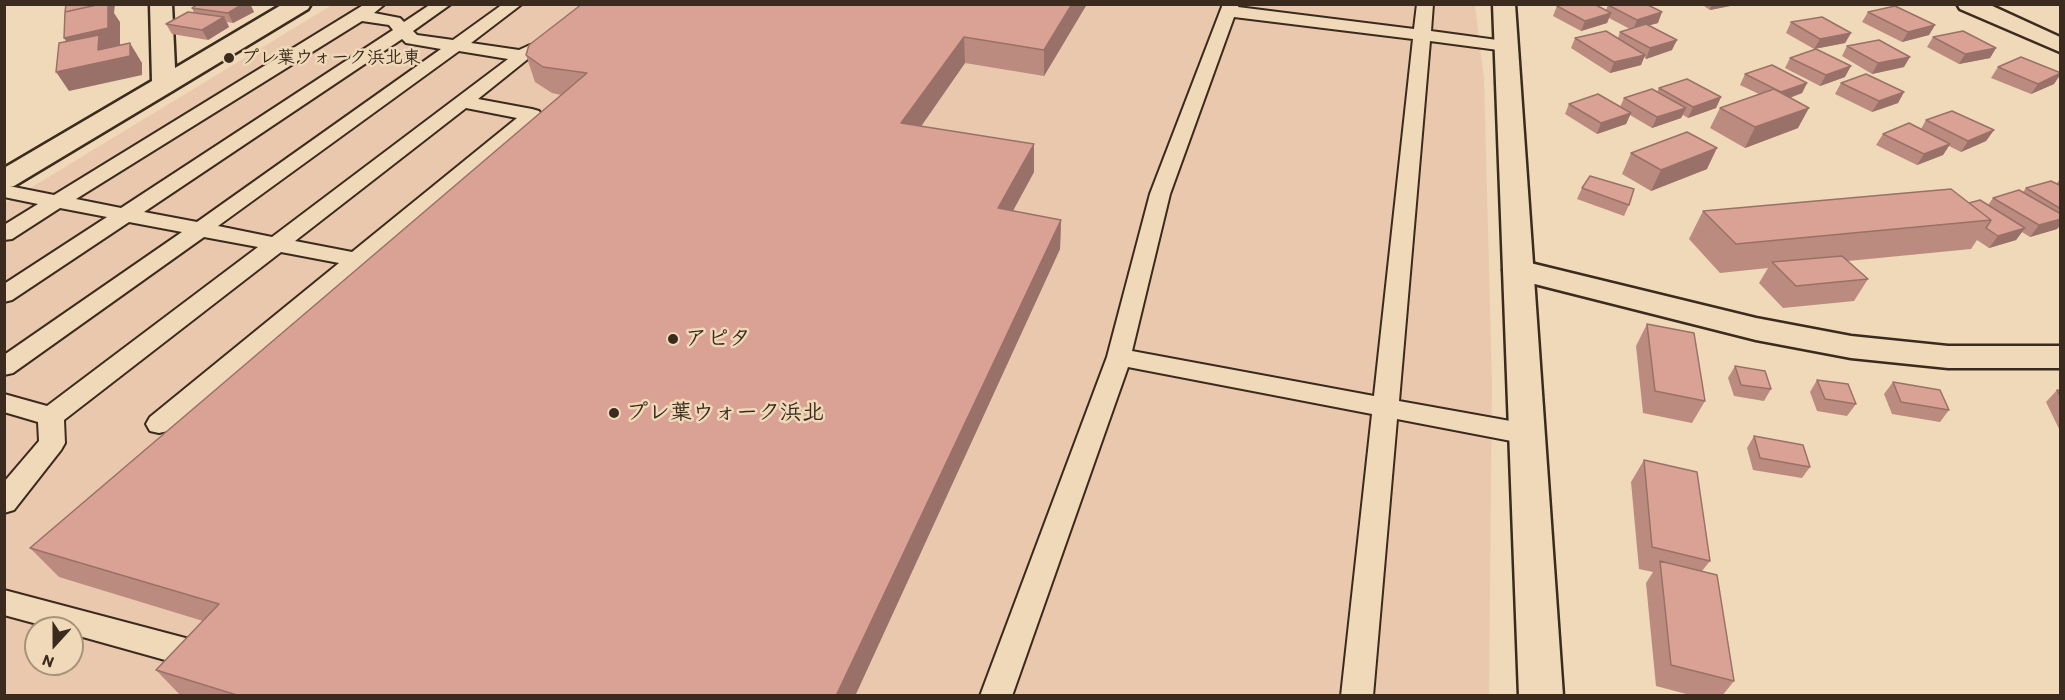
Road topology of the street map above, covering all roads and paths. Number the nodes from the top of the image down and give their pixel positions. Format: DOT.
graph roads {
  1 [pos="161,4"];
  2 [pos="300,4"];
  3 [pos="377,4"];
  4 [pos="443,4"];
  5 [pos="514,4"];
  6 [pos="1425,4"];
  7 [pos="1504,4"];
  8 [pos="1968,4"];
  9 [pos="1230,8"];
  10 [pos="359,16"];
  11 [pos="404,31"];
  12 [pos="1422,35"];
  13 [pos="542,41"];
  14 [pos="2061,45"];
  15 [pos="456,46"];
  16 [pos="1506,46"];
  17 [pos="523,56"];
  18 [pos="165,85"];
  19 [pos="463,102"];
  20 [pos="4,180"];
  21 [pos="4,191"];
  22 [pos="57,201"];
  23 [pos="127,214"];
  24 [pos="201,229"];
  25 [pos="4,234"];
  26 [pos="279,244"];
  27 [pos="357,260"];
  28 [pos="1518,270"];
  29 [pos="4,295"];
  30 [pos="1119,357"];
  31 [pos="2061,357"];
  32 [pos="4,367"];
  33 [pos="4,403"];
  34 [pos="1384,407"];
  35 [pos="51,416"];
  36 [pos="159,424"];
  37 [pos="1527,434"];
  38 [pos="4,502"];
  39 [pos="4,602"];
  40 [pos="231,664"];
  41 [pos="996,696"];
  42 [pos="1357,696"];
  43 [pos="1541,696"];
  1 -- 18 [label="street"];
  2 -- 18 [label="street"];
  3 -- 10 [label="lane"];
  4 -- 11 [label="lane"];
  5 -- 15 [label="lane"];
  6 -- 12 [label="lane"];
  7 -- 16 [label="street"];
  8 -- 14 [label="street"];
  9 -- 12 [label="lane"];
  9 -- 30 [label="lane"];
  10 -- 11 [label="lane"];
  10 -- 22 [label="lane"];
  11 -- 15 [label="lane"];
  11 -- 23 [label="lane"];
  12 -- 16 [label="lane"];
  12 -- 34 [label="lane"];
  13 -- 17 [label="lane"];
  15 -- 17 [label="lane"];
  15 -- 24 [label="lane"];
  16 -- 28 [label="street"];
  17 -- 19 [label="lane"];
  18 -- 20 [label="street"];
  19 -- 26 [label="lane"];
  19 -- 27 [label="lane"];
  21 -- 22 [label="lane"];
  22 -- 23 [label="lane"];
  22 -- 25 [label="lane"];
  23 -- 24 [label="lane"];
  23 -- 29 [label="lane"];
  24 -- 26 [label="lane"];
  24 -- 32 [label="lane"];
  26 -- 27 [label="lane"];
  26 -- 35 [label="lane"];
  27 -- 36 [label="lane"];
  28 -- 31 [label="street"];
  28 -- 37 [label="street"];
  30 -- 34 [label="lane"];
  30 -- 41 [label="lane"];
  33 -- 35 [label="lane"];
  34 -- 37 [label="lane"];
  34 -- 42 [label="lane"];
  35 -- 38 [label="lane"];
  37 -- 43 [label="street"];
  39 -- 40 [label="lane"];
}
